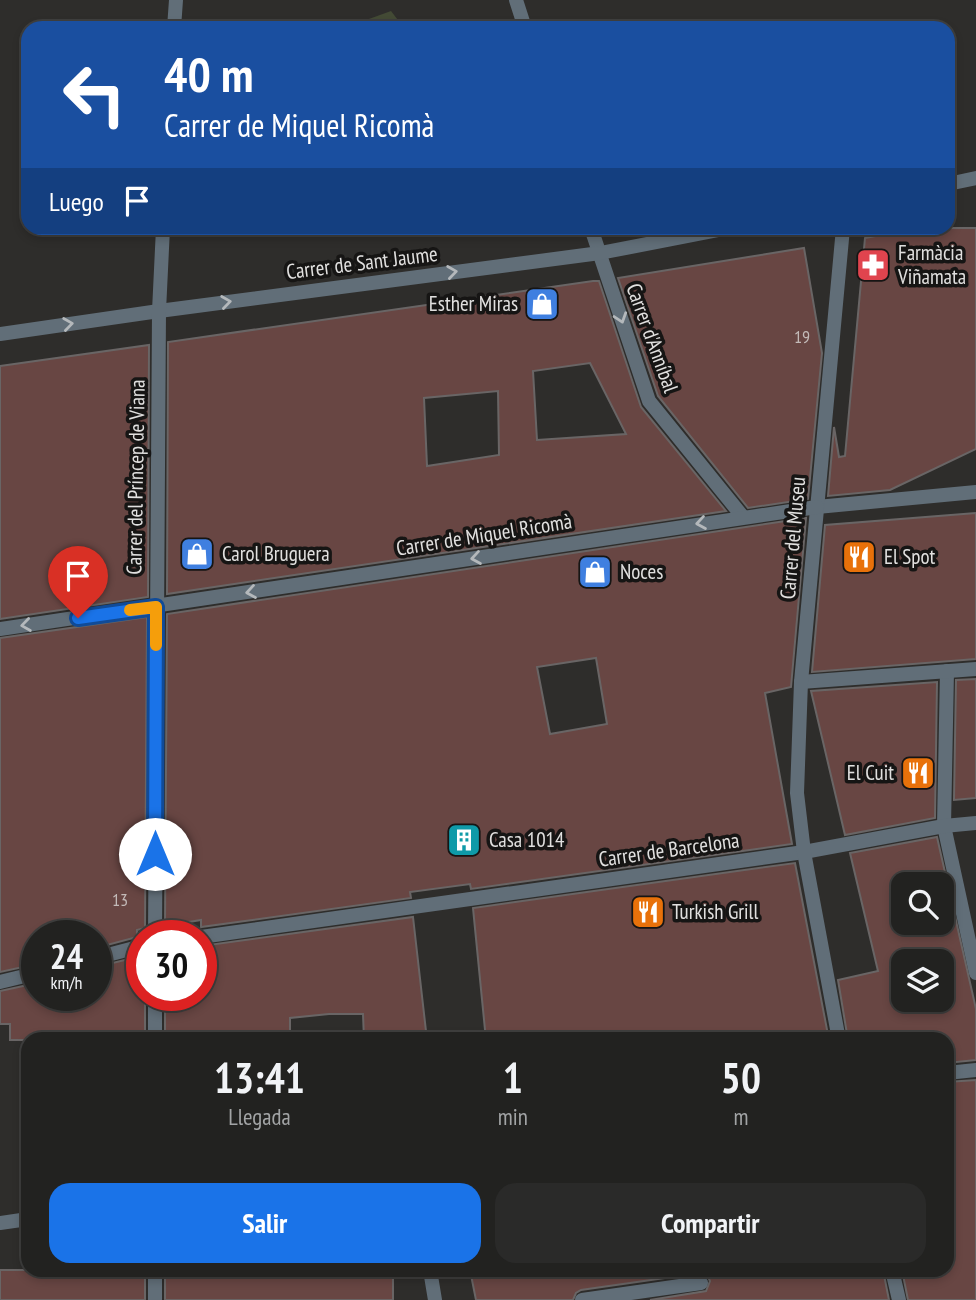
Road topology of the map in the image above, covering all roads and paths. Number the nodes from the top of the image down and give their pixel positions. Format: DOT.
graph roads {
  1 [pos="176,0"];
  2 [pos="516,0"];
  3 [pos="174,21"];
  4 [pos="523,21"];
  5 [pos="976,178"];
  6 [pos="955,182"];
  7 [pos="163,235"];
  8 [pos="594,235"];
  9 [pos="693,235"];
  10 [pos="843,235"];
  11 [pos="600,253"];
  12 [pos="159,311"];
  13 [pos="0,334"];
  14 [pos="976,492"];
  15 [pos="817,507"];
  16 [pos="744,517"];
  17 [pos="156,607"];
  18 [pos="0,629"];
  19 [pos="976,669"];
  20 [pos="947,671"];
  21 [pos="801,682"];
  22 [pos="976,822"];
  23 [pos="944,826"];
  24 [pos="804,852"];
  25 [pos="155,920"];
  26 [pos="217,935"];
  27 [pos="976,973"];
  28 [pos="21,977"];
  29 [pos="0,982"];
  30 [pos="155,1011"];
  31 [pos="155,1032"];
  32 [pos="838,1032"];
  33 [pos="976,1070"];
  34 [pos="954,1072"];
  35 [pos="21,1220"];
  36 [pos="0,1223"];
  37 [pos="155,1277"];
  38 [pos="431,1277"];
  39 [pos="894,1277"];
  40 [pos="701,1283"];
  41 [pos="155,1300"];
  42 [pos="435,1300"];
  43 [pos="582,1300"];
  44 [pos="900,1300"];
  1 -- 3 [label="street"];
  2 -- 4 [label="street"];
  5 -- 6 [label="street"];
  7 -- 12 [label="street, Carrer del Príncep de Viana"];
  8 -- 11 [label="street, Carrer d'Anníbal"];
  9 -- 11 [label="street, Carrer de Sant Jaume"];
  10 -- 15 [label="street, Carrer del Museu"];
  12 -- 11 [label="street, Carrer de Sant Jaume, one-way"];
  11 -- 16 [label="street, Carrer d'Anníbal, one-way"];
  13 -- 12 [label="street, Carrer de Sant Jaume, one-way"];
  12 -- 17 [label="street, Carrer del Príncep de Viana"];
  14 -- 15 [label="street, Carrer de Miquel Ricomà"];
  15 -- 16 [label="street, Carrer de Miquel Ricomà"];
  15 -- 21 [label="street, Carrer del Museu"];
  16 -- 17 [label="street, Carrer de Miquel Ricomà, one-way"];
  17 -- 18 [label="street, Carrer de Miquel Ricomà, one-way"];
  17 -- 25 [label="street, Carrer del Príncep de Viana"];
  19 -- 20 [label="street"];
  20 -- 21 [label="street"];
  20 -- 23 [label="street"];
  21 -- 24 [label="street, Carrer del Museu"];
  22 -- 23 [label="street, Carrer de Barcelona"];
  23 -- 24 [label="street, Carrer de Barcelona"];
  23 -- 27 [label="street"];
  24 -- 26 [label="street, Carrer de Barcelona"];
  24 -- 32 [label="street, Carrer del Museu"];
  28 -- 29 [label="street"];
  30 -- 31 [label="street"];
  33 -- 34 [label="street"];
  35 -- 36 [label="street"];
  37 -- 41 [label="street"];
  38 -- 42 [label="street"];
  39 -- 44 [label="street"];
  40 -- 43 [label="street"];
}
